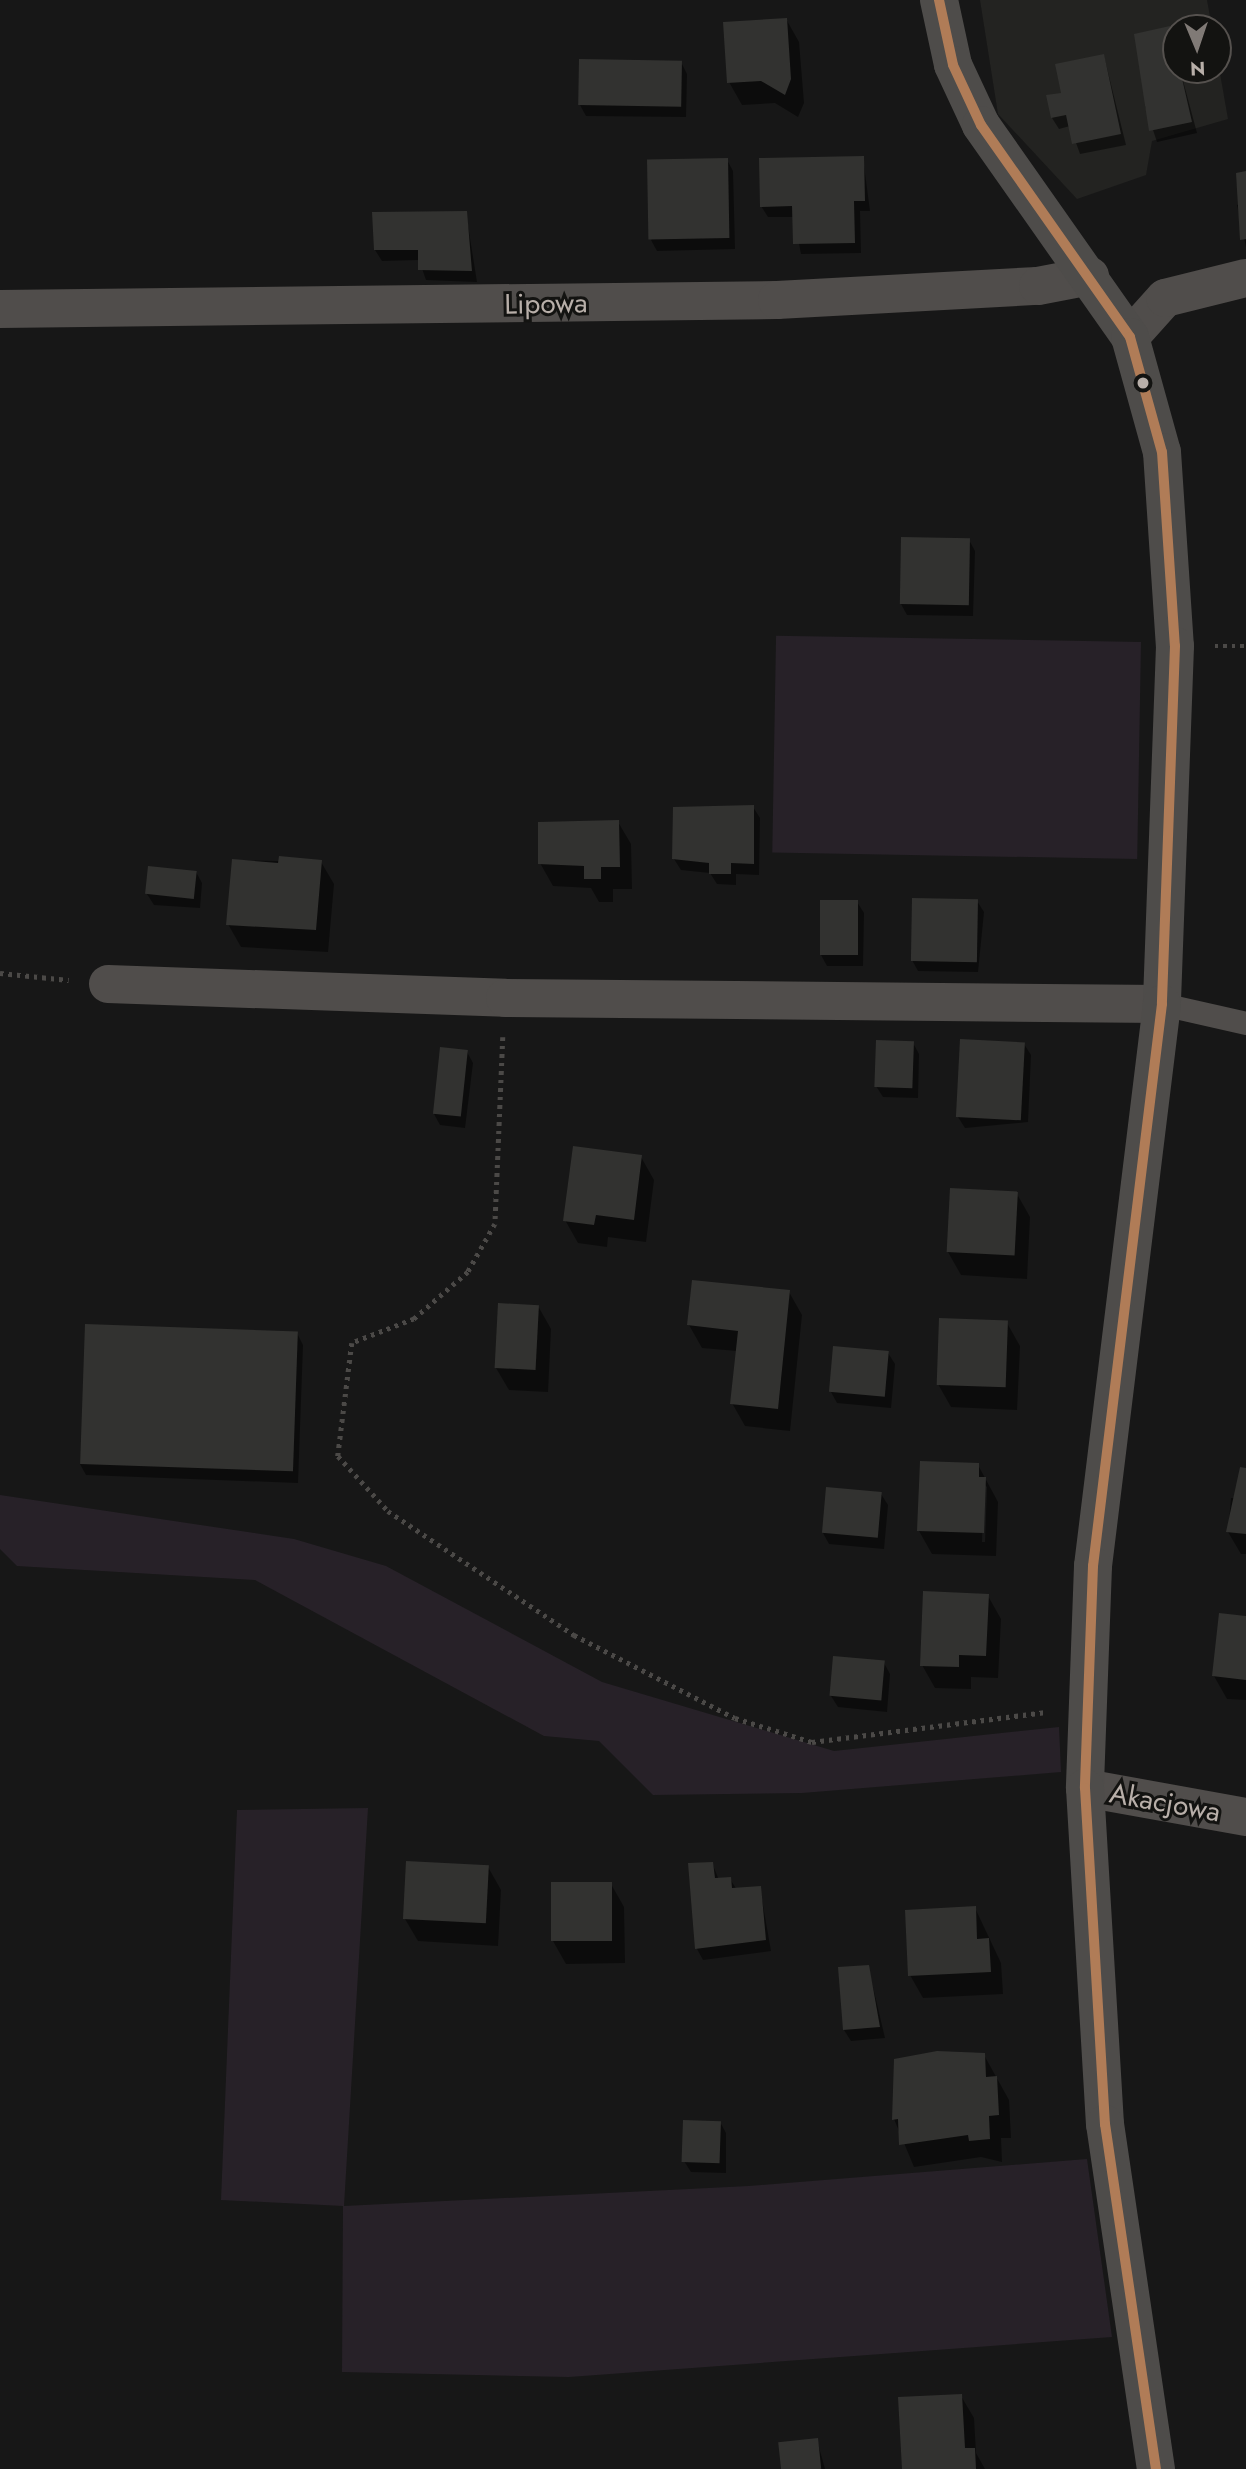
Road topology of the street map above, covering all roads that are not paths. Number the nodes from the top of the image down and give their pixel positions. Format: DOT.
graph roads {
  1 [pos="939,0"];
  2 [pos="1090,276"];
  3 [pos="1246,278"];
  4 [pos="0,309"];
  5 [pos="1130,337"];
  6 [pos="108,984"];
  7 [pos="1162,1003"];
  8 [pos="1246,1023"];
  9 [pos="1085,1788"];
  10 [pos="1246,1817"];
  11 [pos="1156,2469"];
  1 -- 2 [label="street, Akacjowa"];
  2 -- 4 [label="street, Lipowa"];
  2 -- 5 [label="street, Akacjowa"];
  3 -- 5 [label="street"];
  5 -- 7 [label="street, Akacjowa"];
  6 -- 7 [label="street"];
  7 -- 8 [label="lane"];
  7 -- 9 [label="street, Akacjowa"];
  9 -- 10 [label="street, Akacjowa"];
  9 -- 11 [label="street, Akacjowa"];
}
